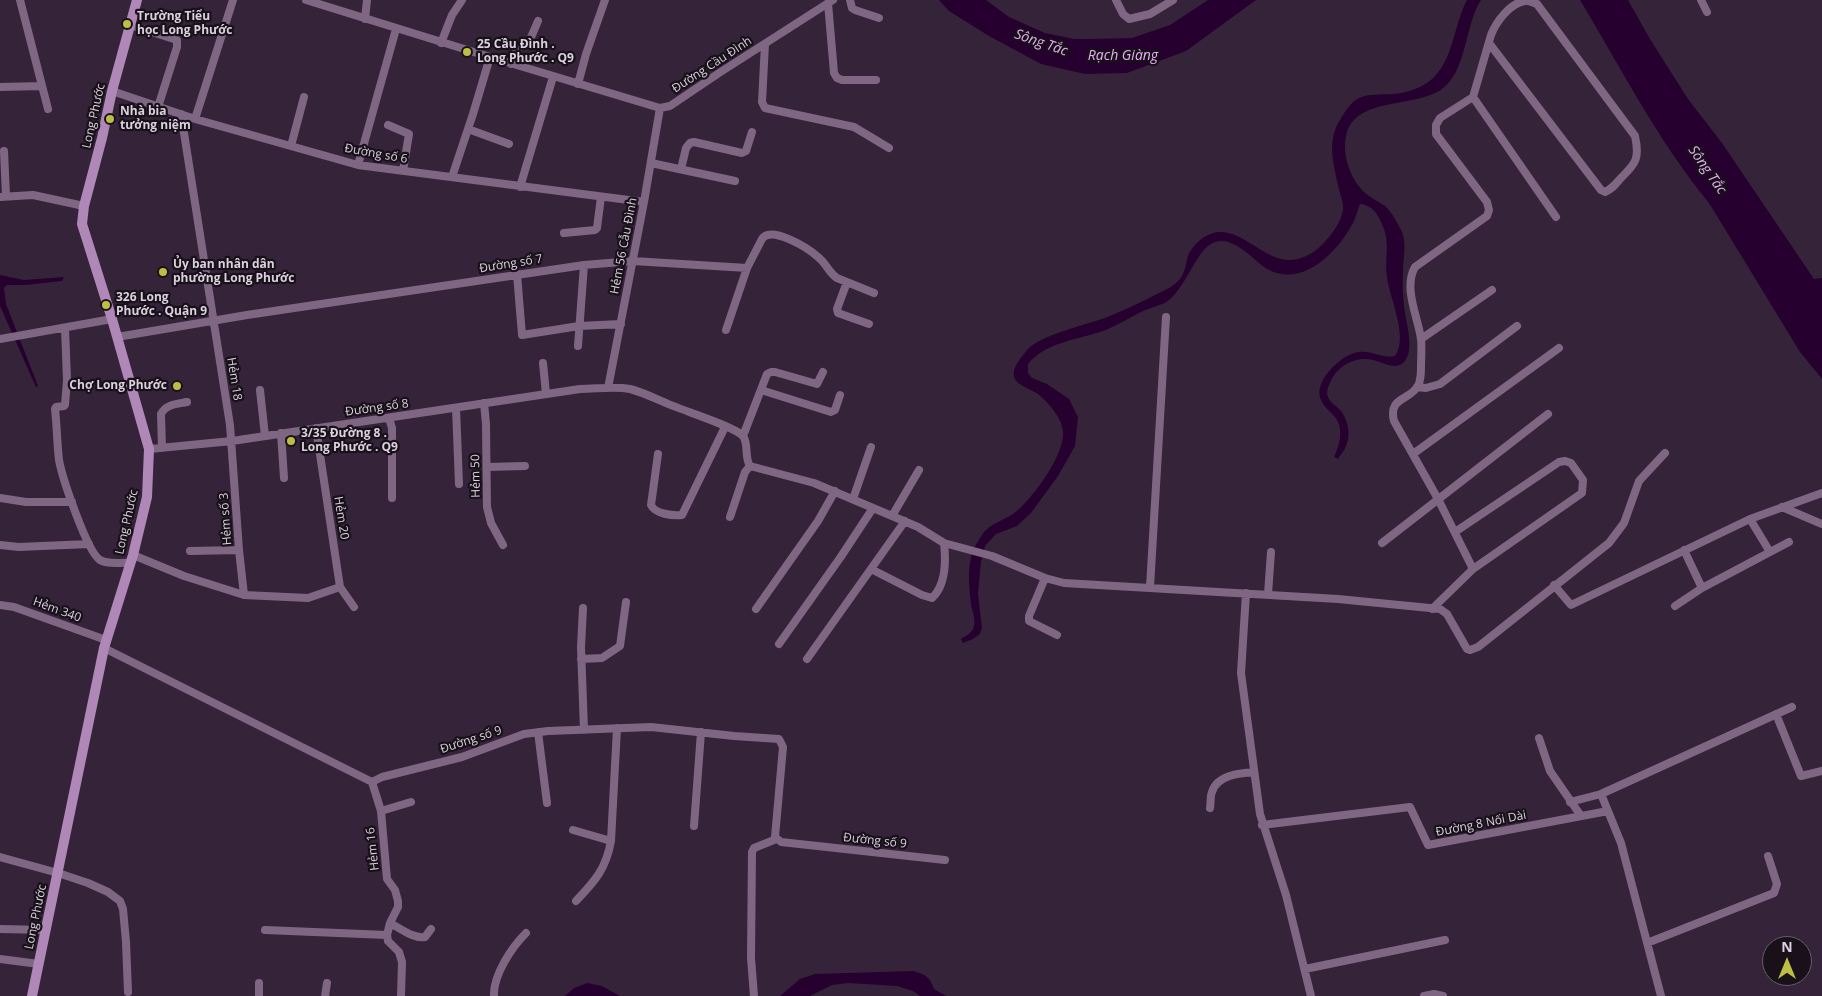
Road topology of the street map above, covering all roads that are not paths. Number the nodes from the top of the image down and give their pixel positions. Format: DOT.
graph roads {
  1 [pos="20,0"];
  2 [pos="137,0"];
  3 [pos="234,0"];
  4 [pos="306,0"];
  5 [pos="368,0"];
  6 [pos="462,0"];
  7 [pos="604,0"];
  8 [pos="850,0"];
  9 [pos="1116,0"];
  10 [pos="1174,0"];
  11 [pos="1701,0"];
  12 [pos="831,2"];
  13 [pos="1707,12"];
  14 [pos="879,18"];
  15 [pos="365,19"];
  16 [pos="538,20"];
  17 [pos="130,25"];
  18 [pos="396,29"];
  19 [pos="441,43"];
  20 [pos="1488,43"];
  21 [pos="765,44"];
  22 [pos="490,58"];
  23 [pos="511,64"];
  24 [pos="553,77"];
  25 [pos="876,80"];
  26 [pos="578,84"];
  27 [pos="42,86"];
  28 [pos="0,87"];
  29 [pos="112,91"];
  30 [pos="304,97"];
  31 [pos="1473,97"];
  32 [pos="158,107"];
  33 [pos="660,108"];
  34 [pos="48,109"];
  35 [pos="181,114"];
  36 [pos="195,119"];
  37 [pos="388,125"];
  38 [pos="468,129"];
  39 [pos="752,132"];
  40 [pos="509,144"];
  41 [pos="291,146"];
  42 [pos="889,148"];
  43 [pos="4,151"];
  44 [pos="651,163"];
  45 [pos="358,165"];
  46 [pos="681,169"];
  47 [pos="403,171"];
  48 [pos="452,177"];
  49 [pos="735,181"];
  50 [pos="520,187"];
  51 [pos="3,196"];
  52 [pos="602,197"];
  53 [pos="644,202"];
  54 [pos="84,206"];
  55 [pos="1556,217"];
  56 [pos="564,233"];
  57 [pos="633,261"];
  58 [pos="584,265"];
  59 [pos="747,268"];
  60 [pos="517,274"];
  61 [pos="847,282"];
  62 [pos="1492,290"];
  63 [pos="874,293"];
  64 [pos="1166,317"];
  65 [pos="112,319"];
  66 [pos="213,321"];
  67 [pos="621,324"];
  68 [pos="869,324"];
  69 [pos="580,326"];
  70 [pos="1517,326"];
  71 [pos="65,328"];
  72 [pos="726,330"];
  73 [pos="117,338"];
  74 [pos="1421,339"];
  75 [pos="0,340"];
  76 [pos="578,346"];
  77 [pos="1559,348"];
  78 [pos="543,364"];
  79 [pos="823,372"];
  80 [pos="1417,387"];
  81 [pos="608,388"];
  82 [pos="260,390"];
  83 [pos="761,390"];
  84 [pos="546,394"];
  85 [pos="840,395"];
  86 [pos="187,402"];
  87 [pos="484,404"];
  88 [pos="456,408"];
  89 [pos="1548,414"];
  90 [pos="389,418"];
  91 [pos="725,427"];
  92 [pos="316,428"];
  93 [pos="281,434"];
  94 [pos="265,436"];
  95 [pos="743,436"];
  96 [pos="232,441"];
  97 [pos="871,447"];
  98 [pos="162,448"];
  99 [pos="149,449"];
  100 [pos="1665,453"];
  101 [pos="658,454"];
  102 [pos="1414,454"];
  103 [pos="525,466"];
  104 [pos="750,466"];
  105 [pos="487,467"];
  106 [pos="919,470"];
  107 [pos="284,478"];
  108 [pos="459,484"];
  109 [pos="835,491"];
  110 [pos="1822,493"];
  111 [pos="0,498"];
  112 [pos="392,498"];
  113 [pos="853,499"];
  114 [pos="1438,499"];
  115 [pos="72,502"];
  116 [pos="1782,507"];
  117 [pos="873,508"];
  118 [pos="892,516"];
  119 [pos="730,517"];
  120 [pos="1750,519"];
  121 [pos="905,521"];
  122 [pos="1822,524"];
  123 [pos="1455,532"];
  124 [pos="1789,542"];
  125 [pos="944,543"];
  126 [pos="1382,543"];
  127 [pos="89,544"];
  128 [pos="503,545"];
  129 [pos="0,546"];
  130 [pos="239,550"];
  131 [pos="1684,550"];
  132 [pos="190,551"];
  133 [pos="1271,552"];
  134 [pos="1770,552"];
  135 [pos="132,558"];
  136 [pos="871,569"];
  137 [pos="1472,569"];
  138 [pos="1044,578"];
  139 [pos="1554,585"];
  140 [pos="340,587"];
  141 [pos="1150,587"];
  142 [pos="1702,588"];
  143 [pos="1246,593"];
  144 [pos="1268,594"];
  145 [pos="244,596"];
  146 [pos="626,602"];
  147 [pos="0,605"];
  148 [pos="1675,606"];
  149 [pos="354,607"];
  150 [pos="583,608"];
  151 [pos="756,609"];
  152 [pos="1432,609"];
  153 [pos="1057,635"];
  154 [pos="105,644"];
  155 [pos="779,644"];
  156 [pos="581,658"];
  157 [pos="807,658"];
  158 [pos="1792,707"];
  159 [pos="1776,714"];
  160 [pos="617,728"];
  161 [pos="584,730"];
  162 [pos="538,732"];
  163 [pos="701,732"];
  164 [pos="1539,738"];
  165 [pos="1822,771"];
  166 [pos="1254,772"];
  167 [pos="372,782"];
  168 [pos="1601,794"];
  169 [pos="411,802"];
  170 [pos="1570,802"];
  171 [pos="547,803"];
  172 [pos="1210,808"];
  173 [pos="380,811"];
  174 [pos="1608,811"];
  175 [pos="1580,816"];
  176 [pos="1262,825"];
  177 [pos="694,826"];
  178 [pos="573,830"];
  179 [pos="775,837"];
  180 [pos="611,841"];
  181 [pos="1768,856"];
  182 [pos="0,857"];
  183 [pos="945,860"];
  184 [pos="58,872"];
  185 [pos="576,901"];
  186 [pos="390,923"];
  187 [pos="0,929"];
  188 [pos="430,929"];
  189 [pos="46,930"];
  190 [pos="266,930"];
  191 [pos="526,933"];
  192 [pos="387,935"];
  193 [pos="1445,940"];
  194 [pos="1647,943"];
  195 [pos="0,959"];
  196 [pos="39,964"];
  197 [pos="1305,969"];
  198 [pos="259,983"];
  199 [pos="327,983"];
  200 [pos="128,992"];
  201 [pos="32,996"];
  202 [pos="259,996"];
  203 [pos="325,996"];
  204 [pos="401,996"];
  205 [pos="494,996"];
  206 [pos="754,996"];
  207 [pos="1311,996"];
  208 [pos="1424,996"];
  209 [pos="1443,996"];
  210 [pos="1661,996"];
  1 -- 27 [label="street"];
  2 -- 17 [label="street, Long Phước"];
  3 -- 36 [label="street"];
  4 -- 15 [label="street"];
  5 -- 15 [label="street"];
  6 -- 19 [label="street"];
  7 -- 26 [label="street"];
  8 -- 14 [label="street"];
  9 -- 10 [label="street"];
  11 -- 13 [label="street"];
  12 -- 21 [label="street, Đường Cầu Đình"];
  12 -- 25 [label="street"];
  15 -- 18 [label="street"];
  16 -- 23 [label="street"];
  17 -- 29 [label="street, Long Phước"];
  17 -- 32 [label="street"];
  18 -- 19 [label="street"];
  18 -- 45 [label="street"];
  19 -- 22 [label="street"];
  20 -- 20 [label="street"];
  20 -- 31 [label="street"];
  21 -- 33 [label="street, Đường Cầu Đình"];
  21 -- 42 [label="street"];
  22 -- 23 [label="street"];
  22 -- 38 [label="street"];
  23 -- 24 [label="street"];
  24 -- 26 [label="street"];
  24 -- 50 [label="street"];
  26 -- 33 [label="street"];
  27 -- 28 [label="street"];
  27 -- 34 [label="street"];
  29 -- 32 [label="street, Đường số 6"];
  29 -- 54 [label="street, Long Phước"];
  30 -- 41 [label="street"];
  31 -- 55 [label="street"];
  31 -- 74 [label="street"];
  32 -- 35 [label="street, Đường số 6"];
  33 -- 44 [label="street, Hẻm 56 Cẫu Đình"];
  35 -- 36 [label="street, Đường số 6"];
  35 -- 66 [label="street, Hẻm 18"];
  36 -- 41 [label="street, Đường số 6"];
  37 -- 47 [label="street"];
  38 -- 40 [label="street"];
  38 -- 48 [label="street"];
  39 -- 46 [label="street"];
  41 -- 45 [label="street, Đường số 6"];
  43 -- 51 [label="street"];
  44 -- 46 [label="street"];
  44 -- 53 [label="street, Hẻm 56 Cẫu Đình"];
  45 -- 47 [label="street, Đường số 6"];
  46 -- 49 [label="street"];
  47 -- 48 [label="street, Đường số 6"];
  48 -- 50 [label="street, Đường số 6"];
  50 -- 52 [label="street, Đường số 6"];
  51 -- 54 [label="street"];
  52 -- 53 [label="street, Đường số 6"];
  52 -- 56 [label="street"];
  53 -- 57 [label="street, Hẻm 56 Cẫu Đình"];
  54 -- 65 [label="street, Long Phước"];
  57 -- 58 [label="street, Đường số 7"];
  57 -- 59 [label="street, Đường số 7"];
  57 -- 67 [label="street, Hẻm 56 Cẫu Đình"];
  58 -- 60 [label="street, Đường số 7"];
  58 -- 69 [label="street"];
  59 -- 61 [label="street"];
  59 -- 72 [label="street"];
  60 -- 66 [label="street, Đường số 7"];
  60 -- 69 [label="street"];
  61 -- 63 [label="street"];
  61 -- 68 [label="street"];
  62 -- 74 [label="street"];
  64 -- 141 [label="street"];
  65 -- 71 [label="street"];
  65 -- 73 [label="street, Long Phước"];
  66 -- 73 [label="street, Đường số 7"];
  66 -- 96 [label="street, Hẻm 18"];
  67 -- 69 [label="street"];
  67 -- 81 [label="street, Hẻm 56 Cẫu Đình"];
  69 -- 76 [label="street"];
  70 -- 80 [label="street"];
  71 -- 75 [label="street"];
  71 -- 115 [label="street"];
  73 -- 99 [label="street, Long Phước"];
  74 -- 80 [label="street"];
  77 -- 102 [label="street"];
  78 -- 84 [label="street"];
  79 -- 83 [label="street"];
  80 -- 102 [label="street"];
  81 -- 84 [label="street, Đường số 8"];
  81 -- 91 [label="street, Đường số 8"];
  82 -- 94 [label="street"];
  83 -- 85 [label="street"];
  83 -- 95 [label="street"];
  84 -- 87 [label="street, Đường số 8"];
  86 -- 98 [label="street"];
  87 -- 88 [label="street, Đường số 8"];
  87 -- 105 [label="street, Hẻm 50"];
  88 -- 90 [label="street, Đường số 8"];
  88 -- 108 [label="street"];
  89 -- 114 [label="street"];
  90 -- 92 [label="street, Đường số 8"];
  90 -- 112 [label="street"];
  91 -- 95 [label="street, Đường số 8"];
  91 -- 101 [label="street"];
  92 -- 93 [label="street, Đường số 8"];
  92 -- 140 [label="street, Hẻm 20"];
  93 -- 94 [label="street, Đường số 8"];
  93 -- 107 [label="street"];
  94 -- 96 [label="street, Đường số 8"];
  95 -- 104 [label="street"];
  96 -- 98 [label="street, Đường số 8"];
  96 -- 130 [label="street, Hẻm số 3"];
  97 -- 113 [label="street"];
  98 -- 99 [label="street, Đường số 8"];
  99 -- 135 [label="street, Long Phước"];
  100 -- 139 [label="street"];
  102 -- 114 [label="street"];
  103 -- 105 [label="street"];
  104 -- 109 [label="street"];
  104 -- 119 [label="street"];
  105 -- 128 [label="street, Hẻm 50"];
  106 -- 118 [label="street"];
  109 -- 113 [label="street"];
  109 -- 151 [label="street"];
  110 -- 116 [label="street"];
  111 -- 115 [label="street"];
  113 -- 117 [label="street"];
  114 -- 123 [label="street"];
  114 -- 126 [label="street"];
  115 -- 127 [label="street"];
  116 -- 120 [label="street"];
  116 -- 122 [label="street"];
  117 -- 118 [label="street"];
  117 -- 155 [label="street"];
  118 -- 121 [label="street"];
  120 -- 131 [label="street"];
  120 -- 134 [label="street"];
  121 -- 125 [label="street"];
  121 -- 136 [label="street"];
  123 -- 137 [label="street"];
  123 -- 137 [label="street"];
  124 -- 134 [label="street"];
  125 -- 136 [label="street"];
  125 -- 138 [label="street"];
  127 -- 129 [label="street"];
  127 -- 135 [label="street"];
  130 -- 132 [label="street"];
  130 -- 145 [label="street, Hẻm số 3"];
  131 -- 139 [label="street"];
  131 -- 142 [label="street"];
  133 -- 144 [label="street"];
  134 -- 142 [label="street"];
  135 -- 145 [label="street"];
  135 -- 154 [label="street, Long Phước"];
  136 -- 157 [label="street"];
  137 -- 152 [label="street"];
  138 -- 141 [label="street"];
  138 -- 153 [label="street"];
  139 -- 152 [label="street"];
  140 -- 145 [label="street"];
  140 -- 149 [label="street, Hẻm 20"];
  141 -- 143 [label="street"];
  142 -- 148 [label="street"];
  143 -- 144 [label="street"];
  143 -- 166 [label="street"];
  144 -- 152 [label="street"];
  146 -- 156 [label="street"];
  147 -- 154 [label="street, Hẻm 340"];
  150 -- 156 [label="street"];
  154 -- 167 [label="street"];
  154 -- 184 [label="street, Long Phước"];
  156 -- 161 [label="street"];
  158 -- 159 [label="street"];
  159 -- 165 [label="street"];
  159 -- 168 [label="street"];
  160 -- 161 [label="street, Đường số 9"];
  160 -- 163 [label="street, Đường số 9"];
  160 -- 180 [label="street"];
  161 -- 162 [label="street, Đường số 9"];
  162 -- 167 [label="street, Đường số 9"];
  162 -- 171 [label="street"];
  163 -- 177 [label="street"];
  163 -- 179 [label="street, Đường số 9"];
  164 -- 170 [label="street"];
  166 -- 172 [label="street"];
  166 -- 176 [label="street"];
  167 -- 173 [label="street, Hẻm 16"];
  168 -- 170 [label="street"];
  168 -- 174 [label="street"];
  169 -- 173 [label="street"];
  170 -- 175 [label="street"];
  173 -- 186 [label="street, Hẻm 16"];
  174 -- 175 [label="street, Đường 8 Nối Dài"];
  174 -- 194 [label="street"];
  175 -- 176 [label="street, Đường 8 Nối Dài"];
  176 -- 197 [label="street"];
  178 -- 180 [label="street"];
  179 -- 183 [label="street, Đường số 9"];
  179 -- 206 [label="street"];
  180 -- 185 [label="street"];
  181 -- 194 [label="street"];
  182 -- 184 [label="street"];
  184 -- 189 [label="street, Long Phước"];
  184 -- 200 [label="street"];
  186 -- 188 [label="street"];
  186 -- 192 [label="street, Hẻm 16"];
  187 -- 189 [label="street"];
  189 -- 196 [label="street, Long Phước"];
  190 -- 192 [label="street"];
  191 -- 205 [label="street"];
  192 -- 204 [label="street"];
  193 -- 197 [label="street"];
  194 -- 210 [label="street"];
  195 -- 196 [label="street"];
  196 -- 201 [label="street, Long Phước"];
  197 -- 207 [label="street"];
  198 -- 202 [label="street"];
  199 -- 203 [label="street"];
  208 -- 209 [label="street"];
}
